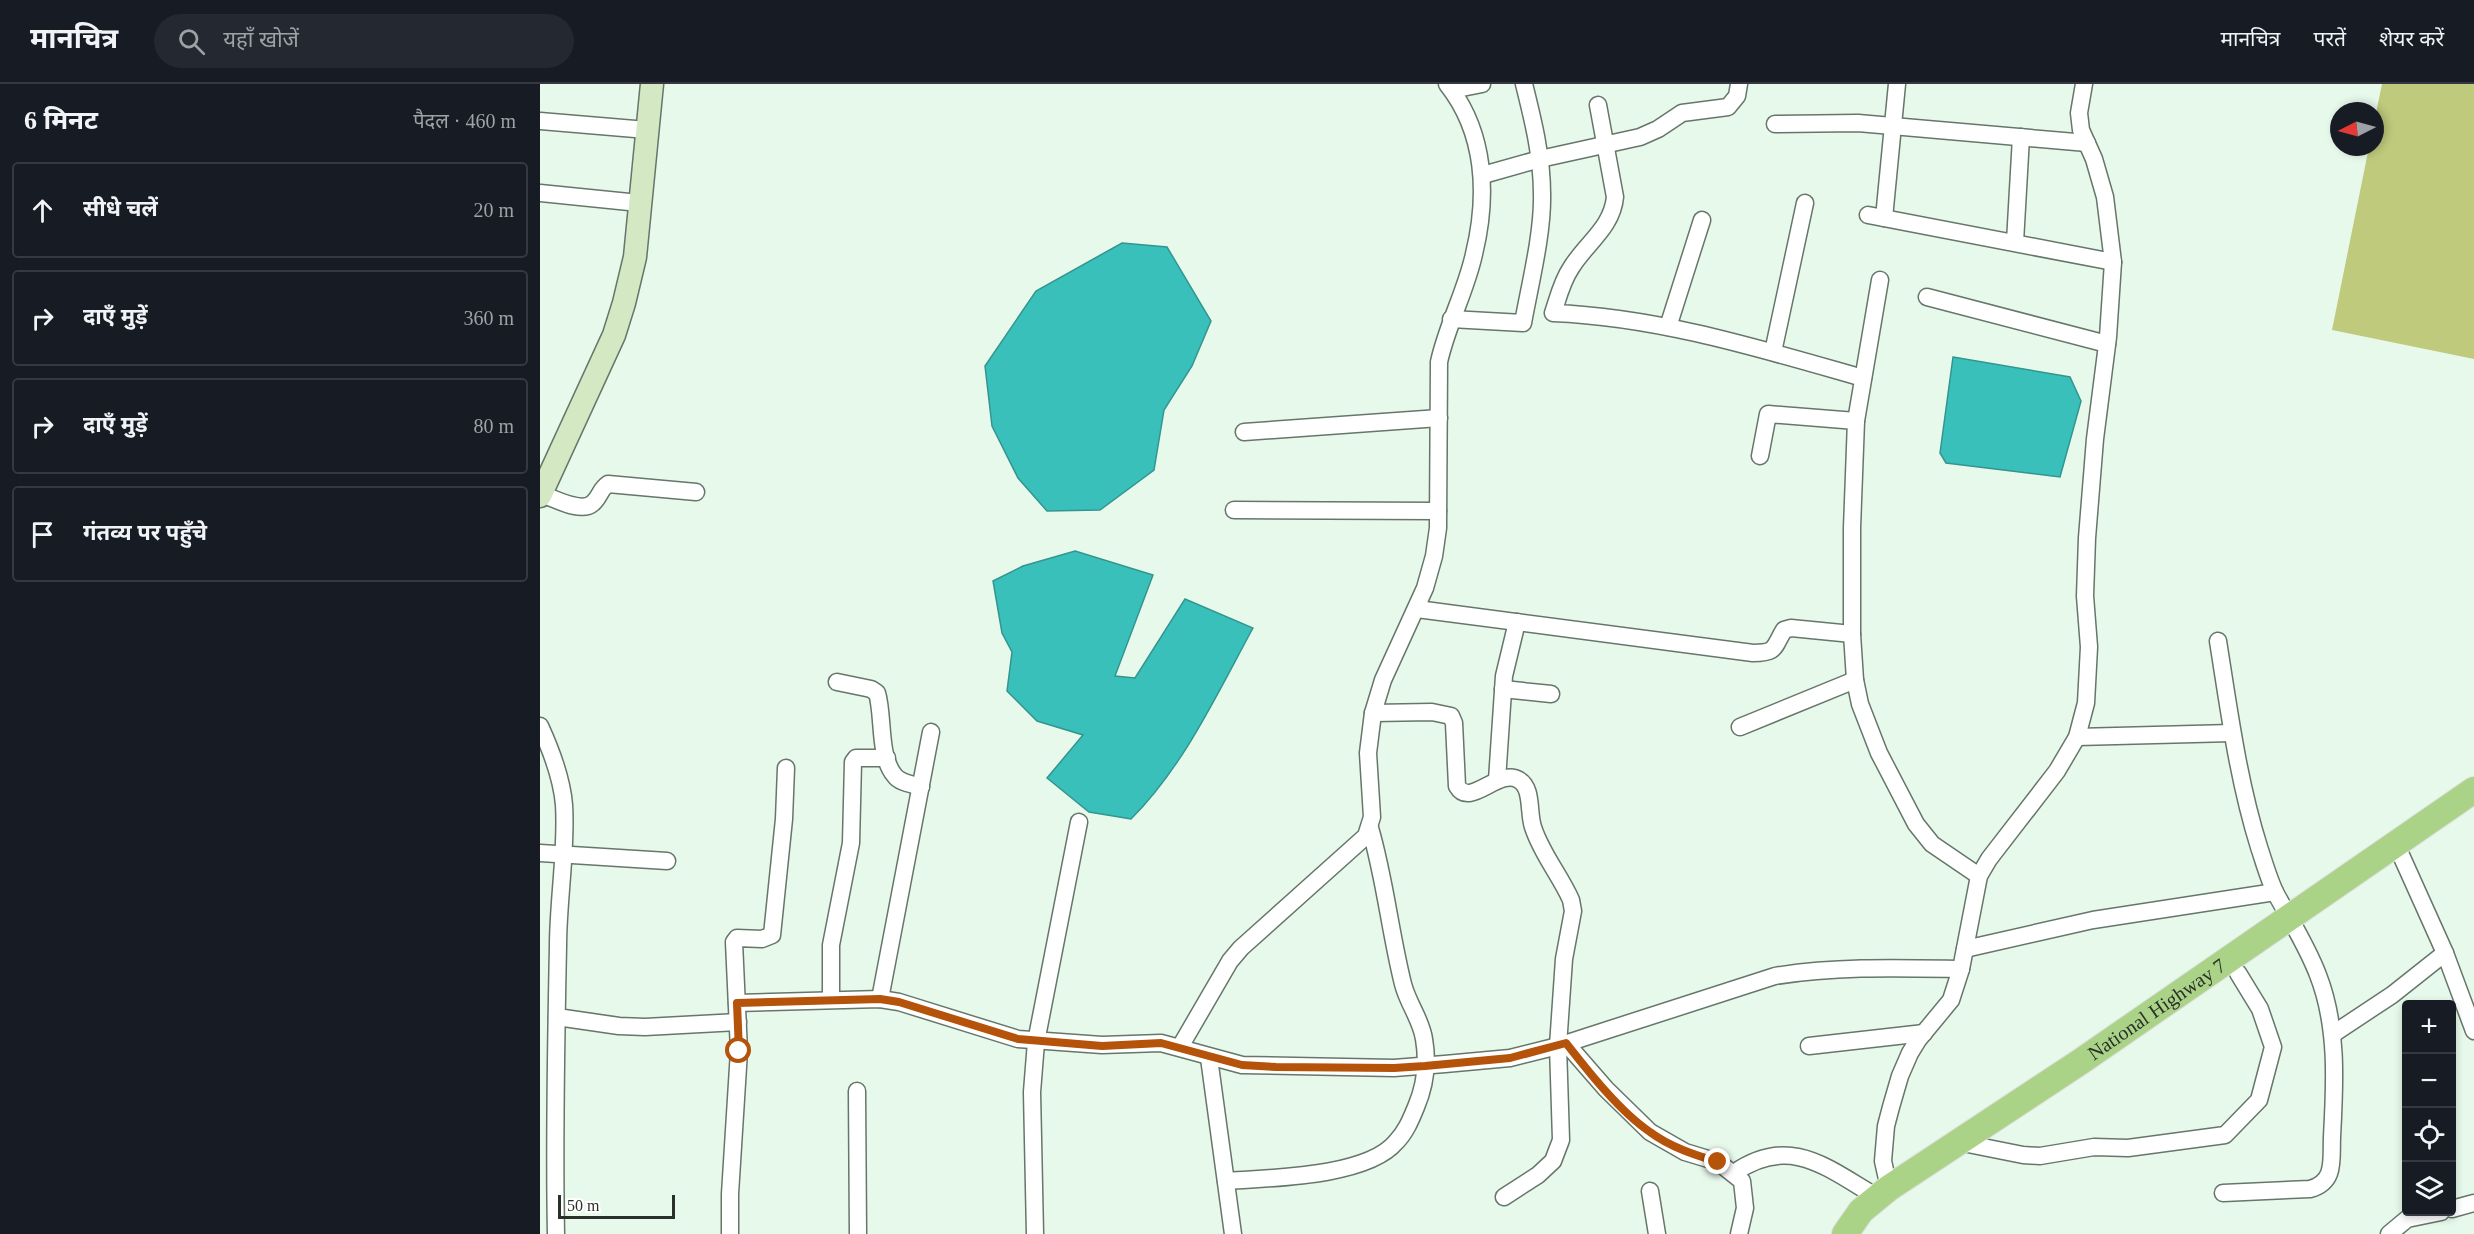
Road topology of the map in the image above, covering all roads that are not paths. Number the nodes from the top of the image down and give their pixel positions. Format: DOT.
graph roads {
  1 [pos="652,84"];
  2 [pos="1482,84"];
  3 [pos="1524,84"];
  4 [pos="1739,84"];
  5 [pos="1897,84"];
  6 [pos="2084,84"];
  7 [pos="1450,87"];
  8 [pos="1598,105"];
  9 [pos="540,121"];
  10 [pos="1775,124"];
  11 [pos="1893,127"];
  12 [pos="647,130"];
  13 [pos="2021,137"];
  14 [pos="2087,143"];
  15 [pos="1604,145"];
  16 [pos="1540,159"];
  17 [pos="1483,175"];
  18 [pos="540,193"];
  19 [pos="639,203"];
  20 [pos="1805,203"];
  21 [pos="1702,220"];
  22 [pos="2015,242"];
  23 [pos="2113,262"];
  24 [pos="1880,280"];
  25 [pos="1927,297"];
  26 [pos="1451,319"];
  27 [pos="1668,327"];
  28 [pos="2107,344"];
  29 [pos="1773,352"];
  30 [pos="1863,378"];
  31 [pos="1439,418"];
  32 [pos="1856,421"];
  33 [pos="1244,432"];
  34 [pos="1760,456"];
  35 [pos="542,488"];
  36 [pos="696,492"];
  37 [pos="1234,510"];
  38 [pos="1438,511"];
  39 [pos="1417,609"];
  40 [pos="1517,622"];
  41 [pos="1852,634"];
  42 [pos="2218,641"];
  43 [pos="1855,680"];
  44 [pos="837,682"];
  45 [pos="1503,689"];
  46 [pos="1551,694"];
  47 [pos="1373,713"];
  48 [pos="540,726"];
  49 [pos="1740,727"];
  50 [pos="931,732"];
  51 [pos="2232,733"];
  52 [pos="2077,737"];
  53 [pos="886,758"];
  54 [pos="786,768"];
  55 [pos="1497,780"];
  56 [pos="921,787"];
  57 [pos="2474,790"];
  58 [pos="1079,822"];
  59 [pos="1370,828"];
  60 [pos="2396,844"];
  61 [pos="540,853"];
  62 [pos="562,855"];
  63 [pos="667,861"];
  64 [pos="1979,876"];
  65 [pos="2275,892"];
  66 [pos="2291,918"];
  67 [pos="1965,949"];
  68 [pos="2445,953"];
  69 [pos="1961,969"];
  70 [pos="2238,973"];
  71 [pos="831,999"];
  72 [pos="880,999"];
  73 [pos="737,1003"];
  74 [pos="557,1017"];
  75 [pos="738,1022"];
  76 [pos="2474,1031"];
  77 [pos="1924,1033"];
  78 [pos="2333,1034"];
  79 [pos="1036,1042"];
  80 [pos="1562,1044"];
  81 [pos="1809,1046"];
  82 [pos="1180,1047"];
  83 [pos="1209,1058"];
  84 [pos="1425,1066"];
  85 [pos="857,1091"];
  86 [pos="548,1106"];
  87 [pos="1958,1142"];
  88 [pos="1734,1173"];
  89 [pos="1226,1181"];
  90 [pos="1650,1191"];
  91 [pos="1883,1192"];
  92 [pos="2223,1192"];
  93 [pos="1504,1197"];
  94 [pos="2474,1203"];
  95 [pos="2456,1208"];
  96 [pos="2424,1216"];
  97 [pos="556,1234"];
  98 [pos="730,1234"];
  99 [pos="858,1234"];
  100 [pos="1035,1234"];
  101 [pos="1233,1234"];
  102 [pos="1657,1234"];
  103 [pos="1739,1234"];
  104 [pos="1845,1234"];
  105 [pos="2389,1234"];
  1 -- 12 [label="main road"];
  2 -- 7 [label="street"];
  3 -- 16 [label="street"];
  4 -- 15 [label="street"];
  5 -- 11 [label="street"];
  6 -- 14 [label="street"];
  7 -- 17 [label="street"];
  8 -- 15 [label="street"];
  9 -- 12 [label="street"];
  10 -- 11 [label="street"];
  11 -- 13 [label="street"];
  11 -- 22 [label="street"];
  12 -- 19 [label="main road"];
  13 -- 14 [label="street"];
  13 -- 22 [label="street"];
  14 -- 23 [label="street"];
  15 -- 16 [label="street"];
  15 -- 27 [label="street"];
  16 -- 17 [label="street"];
  16 -- 26 [label="street"];
  17 -- 26 [label="street"];
  18 -- 19 [label="street"];
  19 -- 35 [label="main road"];
  20 -- 29 [label="street"];
  21 -- 27 [label="street"];
  22 -- 23 [label="street"];
  23 -- 28 [label="street"];
  24 -- 30 [label="street"];
  25 -- 28 [label="street"];
  26 -- 31 [label="street"];
  27 -- 29 [label="street"];
  28 -- 52 [label="street"];
  29 -- 30 [label="street"];
  30 -- 32 [label="street"];
  31 -- 33 [label="street"];
  31 -- 38 [label="street"];
  32 -- 34 [label="street"];
  32 -- 41 [label="street"];
  35 -- 36 [label="street"];
  37 -- 38 [label="street"];
  38 -- 39 [label="street"];
  39 -- 40 [label="street"];
  39 -- 47 [label="street"];
  40 -- 41 [label="street"];
  40 -- 45 [label="street"];
  41 -- 43 [label="street"];
  42 -- 51 [label="street"];
  43 -- 49 [label="street"];
  43 -- 64 [label="street"];
  44 -- 53 [label="street"];
  45 -- 46 [label="street"];
  45 -- 55 [label="street"];
  47 -- 55 [label="street"];
  47 -- 59 [label="street"];
  48 -- 62 [label="street"];
  50 -- 56 [label="street"];
  51 -- 52 [label="street"];
  51 -- 65 [label="street"];
  52 -- 64 [label="street"];
  53 -- 56 [label="street"];
  53 -- 71 [label="street"];
  54 -- 73 [label="street"];
  55 -- 80 [label="street"];
  56 -- 72 [label="street"];
  57 -- 60 [label="main road, National Highway 7"];
  58 -- 79 [label="street"];
  59 -- 82 [label="street"];
  59 -- 84 [label="street"];
  60 -- 66 [label="main road, National Highway 7"];
  60 -- 68 [label="street"];
  61 -- 62 [label="street"];
  62 -- 63 [label="street"];
  62 -- 74 [label="street"];
  64 -- 67 [label="street"];
  65 -- 66 [label="street"];
  65 -- 67 [label="street"];
  66 -- 78 [label="street"];
  66 -- 87 [label="main road, National Highway 7"];
  67 -- 69 [label="street"];
  68 -- 76 [label="street"];
  68 -- 78 [label="street"];
  69 -- 77 [label="street"];
  69 -- 80 [label="street"];
  70 -- 87 [label="street"];
  71 -- 72 [label="street"];
  71 -- 73 [label="street"];
  72 -- 79 [label="street"];
  73 -- 75 [label="street"];
  74 -- 75 [label="street"];
  74 -- 86 [label="street"];
  75 -- 98 [label="street"];
  77 -- 81 [label="street"];
  77 -- 91 [label="street"];
  78 -- 92 [label="street"];
  79 -- 82 [label="street"];
  79 -- 100 [label="street"];
  80 -- 84 [label="street"];
  80 -- 88 [label="street"];
  80 -- 93 [label="street"];
  82 -- 83 [label="street"];
  83 -- 84 [label="street"];
  83 -- 89 [label="street"];
  84 -- 89 [label="street"];
  85 -- 99 [label="street"];
  86 -- 97 [label="street"];
  87 -- 91 [label="main road, National Highway 7"];
  88 -- 91 [label="street"];
  88 -- 103 [label="street"];
  89 -- 101 [label="street"];
  90 -- 102 [label="street"];
  91 -- 104 [label="main road, National Highway 7"];
  94 -- 95 [label="street"];
  96 -- 105 [label="street"];
}
